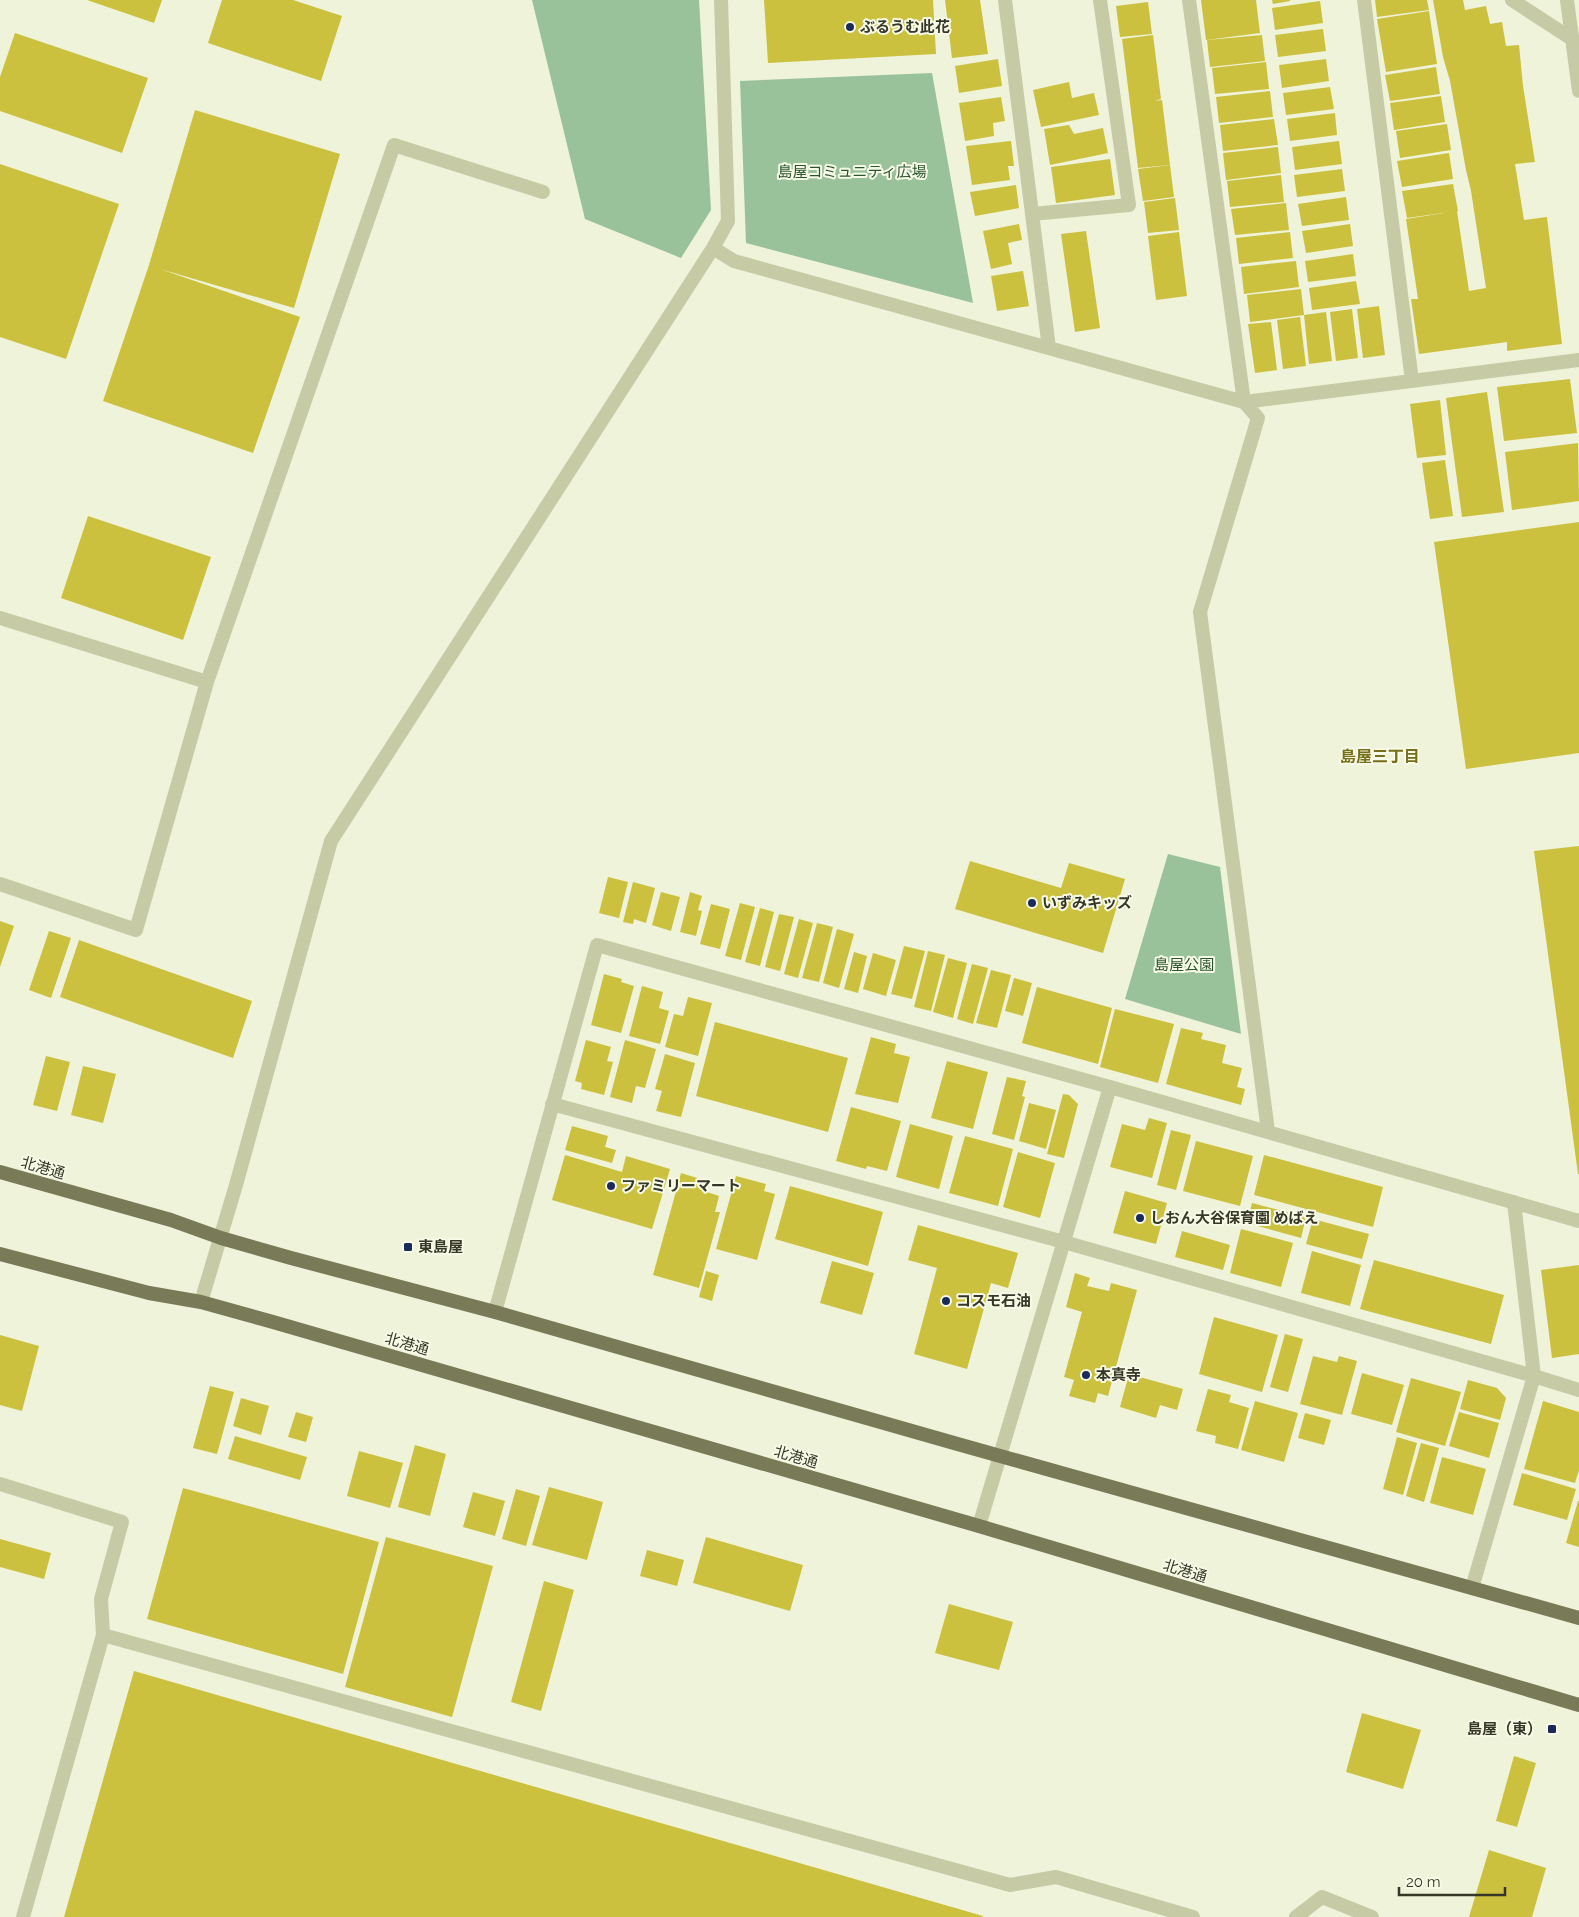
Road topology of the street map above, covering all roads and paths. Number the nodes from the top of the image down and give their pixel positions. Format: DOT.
graph roads {
  1 [pos="721,0"];
  2 [pos="1005,0"];
  3 [pos="1100,0"];
  4 [pos="1189,0"];
  5 [pos="1364,0"];
  6 [pos="1512,0"];
  7 [pos="1567,0"];
  8 [pos="1575,40"];
  9 [pos="1579,91"];
  10 [pos="543,192"];
  11 [pos="1032,214"];
  12 [pos="713,248"];
  13 [pos="1049,348"];
  14 [pos="1579,360"];
  15 [pos="1412,381"];
  16 [pos="1244,402"];
  17 [pos="0,618"];
  18 [pos="207,682"];
  19 [pos="0,884"];
  20 [pos="1110,1087"];
  21 [pos="552,1104"];
  22 [pos="1268,1131"];
  23 [pos="0,1172"];
  24 [pos="1514,1202"];
  25 [pos="1579,1221"];
  26 [pos="221,1238"];
  27 [pos="1064,1242"];
  28 [pos="0,1254"];
  29 [pos="201,1302"];
  30 [pos="495,1312"];
  31 [pos="1534,1376"];
  32 [pos="1579,1390"];
  33 [pos="1001,1456"];
  34 [pos="0,1484"];
  35 [pos="979,1526"];
  36 [pos="1472,1588"];
  37 [pos="1579,1618"];
  38 [pos="103,1635"];
  39 [pos="1579,1705"];
  40 [pos="23,1917"];
  41 [pos="1193,1917"];
  42 [pos="1296,1917"];
  43 [pos="1372,1917"];
  1 -- 12 [label="street"];
  2 -- 11 [label="street"];
  3 -- 11 [label="street"];
  4 -- 16 [label="street"];
  5 -- 15 [label="street"];
  6 -- 8 [label="street"];
  7 -- 8 [label="street"];
  8 -- 9 [label="street"];
  10 -- 18 [label="street"];
  11 -- 13 [label="street"];
  12 -- 13 [label="street"];
  12 -- 26 [label="street"];
  13 -- 16 [label="street"];
  14 -- 15 [label="street"];
  15 -- 16 [label="street"];
  16 -- 22 [label="street"];
  17 -- 18 [label="street"];
  18 -- 19 [label="street"];
  20 -- 21 [label="street"];
  20 -- 22 [label="street"];
  20 -- 27 [label="street"];
  21 -- 27 [label="street"];
  21 -- 30 [label="street"];
  22 -- 24 [label="street"];
  23 -- 26 [label="main road, 北港通"];
  24 -- 25 [label="street"];
  24 -- 31 [label="street"];
  26 -- 29 [label="street"];
  26 -- 30 [label="main road, 北港通"];
  27 -- 31 [label="street"];
  27 -- 33 [label="street"];
  28 -- 29 [label="main road, 北港通"];
  29 -- 35 [label="main road, 北港通"];
  30 -- 33 [label="main road, 北港通"];
  31 -- 32 [label="street"];
  31 -- 36 [label="street"];
  33 -- 35 [label="street"];
  33 -- 36 [label="main road, 北港通"];
  34 -- 38 [label="street"];
  35 -- 39 [label="main road, 北港通"];
  36 -- 37 [label="main road, 北港通"];
  38 -- 40 [label="street"];
  38 -- 41 [label="street"];
  42 -- 43 [label="street"];
}
